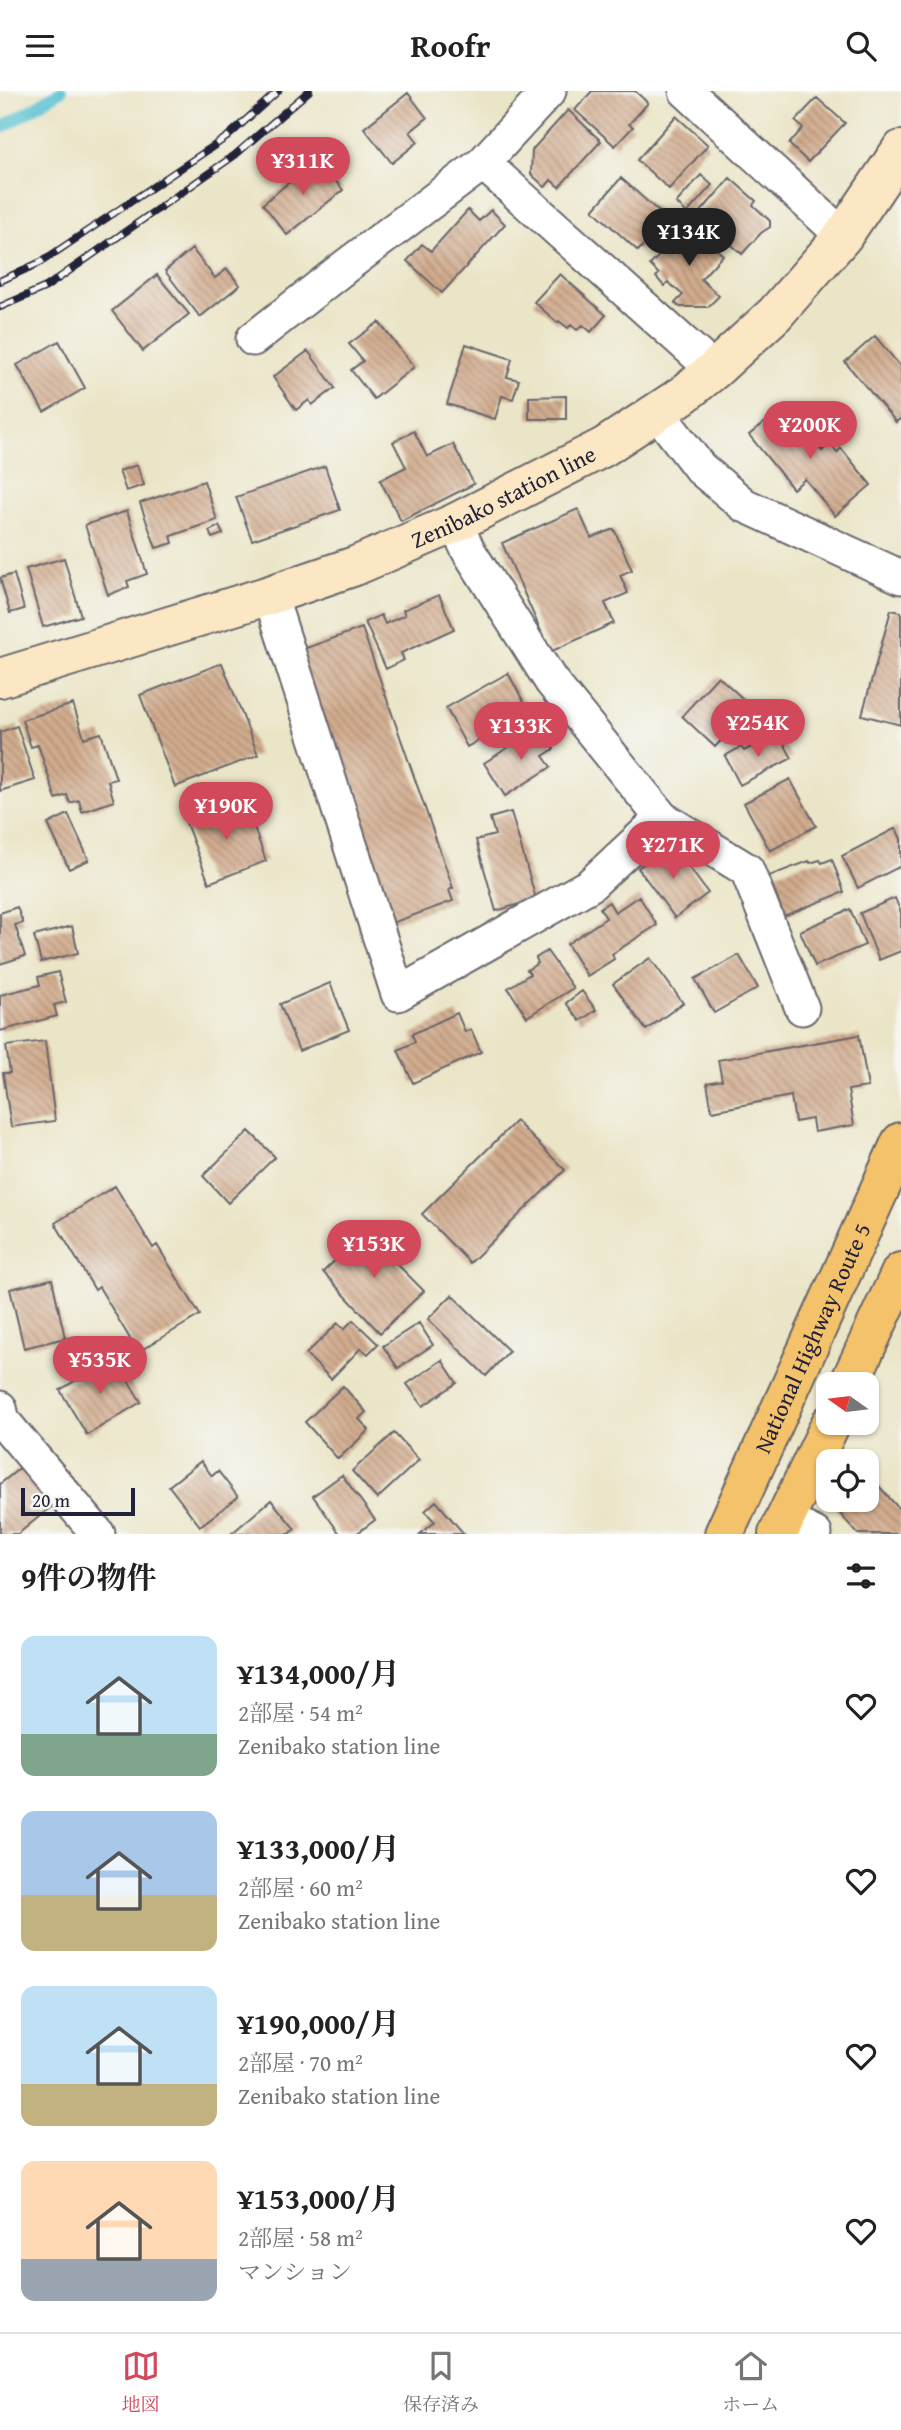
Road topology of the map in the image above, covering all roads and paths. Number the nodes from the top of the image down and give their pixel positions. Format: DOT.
graph roads {
  1 [pos="549,91"];
  2 [pos="686,91"];
  3 [pos="901,150"];
  4 [pos="483,163"];
  5 [pos="843,236"];
  6 [pos="253,339"];
  7 [pos="713,370"];
  8 [pos="658,413"];
  9 [pos="455,523"];
  10 [pos="901,577"];
  11 [pos="270,595"];
  12 [pos="0,678"];
  13 [pos="662,818"];
  14 [pos="802,1009"];
  15 [pos="901,1142"];
  16 [pos="901,1272"];
  17 [pos="855,1372"];
  18 [pos="0,1408"];
  19 [pos="827,1435"];
  20 [pos="793,1529"];
  21 [pos="98,1534"];
  22 [pos="724,1534"];
  1 -- 4 [label="street"];
  2 -- 5 [label="street"];
  3 -- 5 [label="main road, Zenibako station line"];
  4 -- 6 [label="street"];
  4 -- 7 [label="street"];
  5 -- 7 [label="main road, Zenibako station line"];
  7 -- 8 [label="main road, Zenibako station line"];
  8 -- 9 [label="main road, Zenibako station line"];
  8 -- 10 [label="street"];
  9 -- 11 [label="main road, Zenibako station line"];
  9 -- 13 [label="street"];
  11 -- 12 [label="main road, Zenibako station line"];
  11 -- 13 [label="street"];
  13 -- 14 [label="street"];
  15 -- 22 [label="highway, National Highway Route 5"];
  16 -- 17 [label="highway"];
  18 -- 21 [label="street"];
  19 -- 20 [label="highway"];
}
